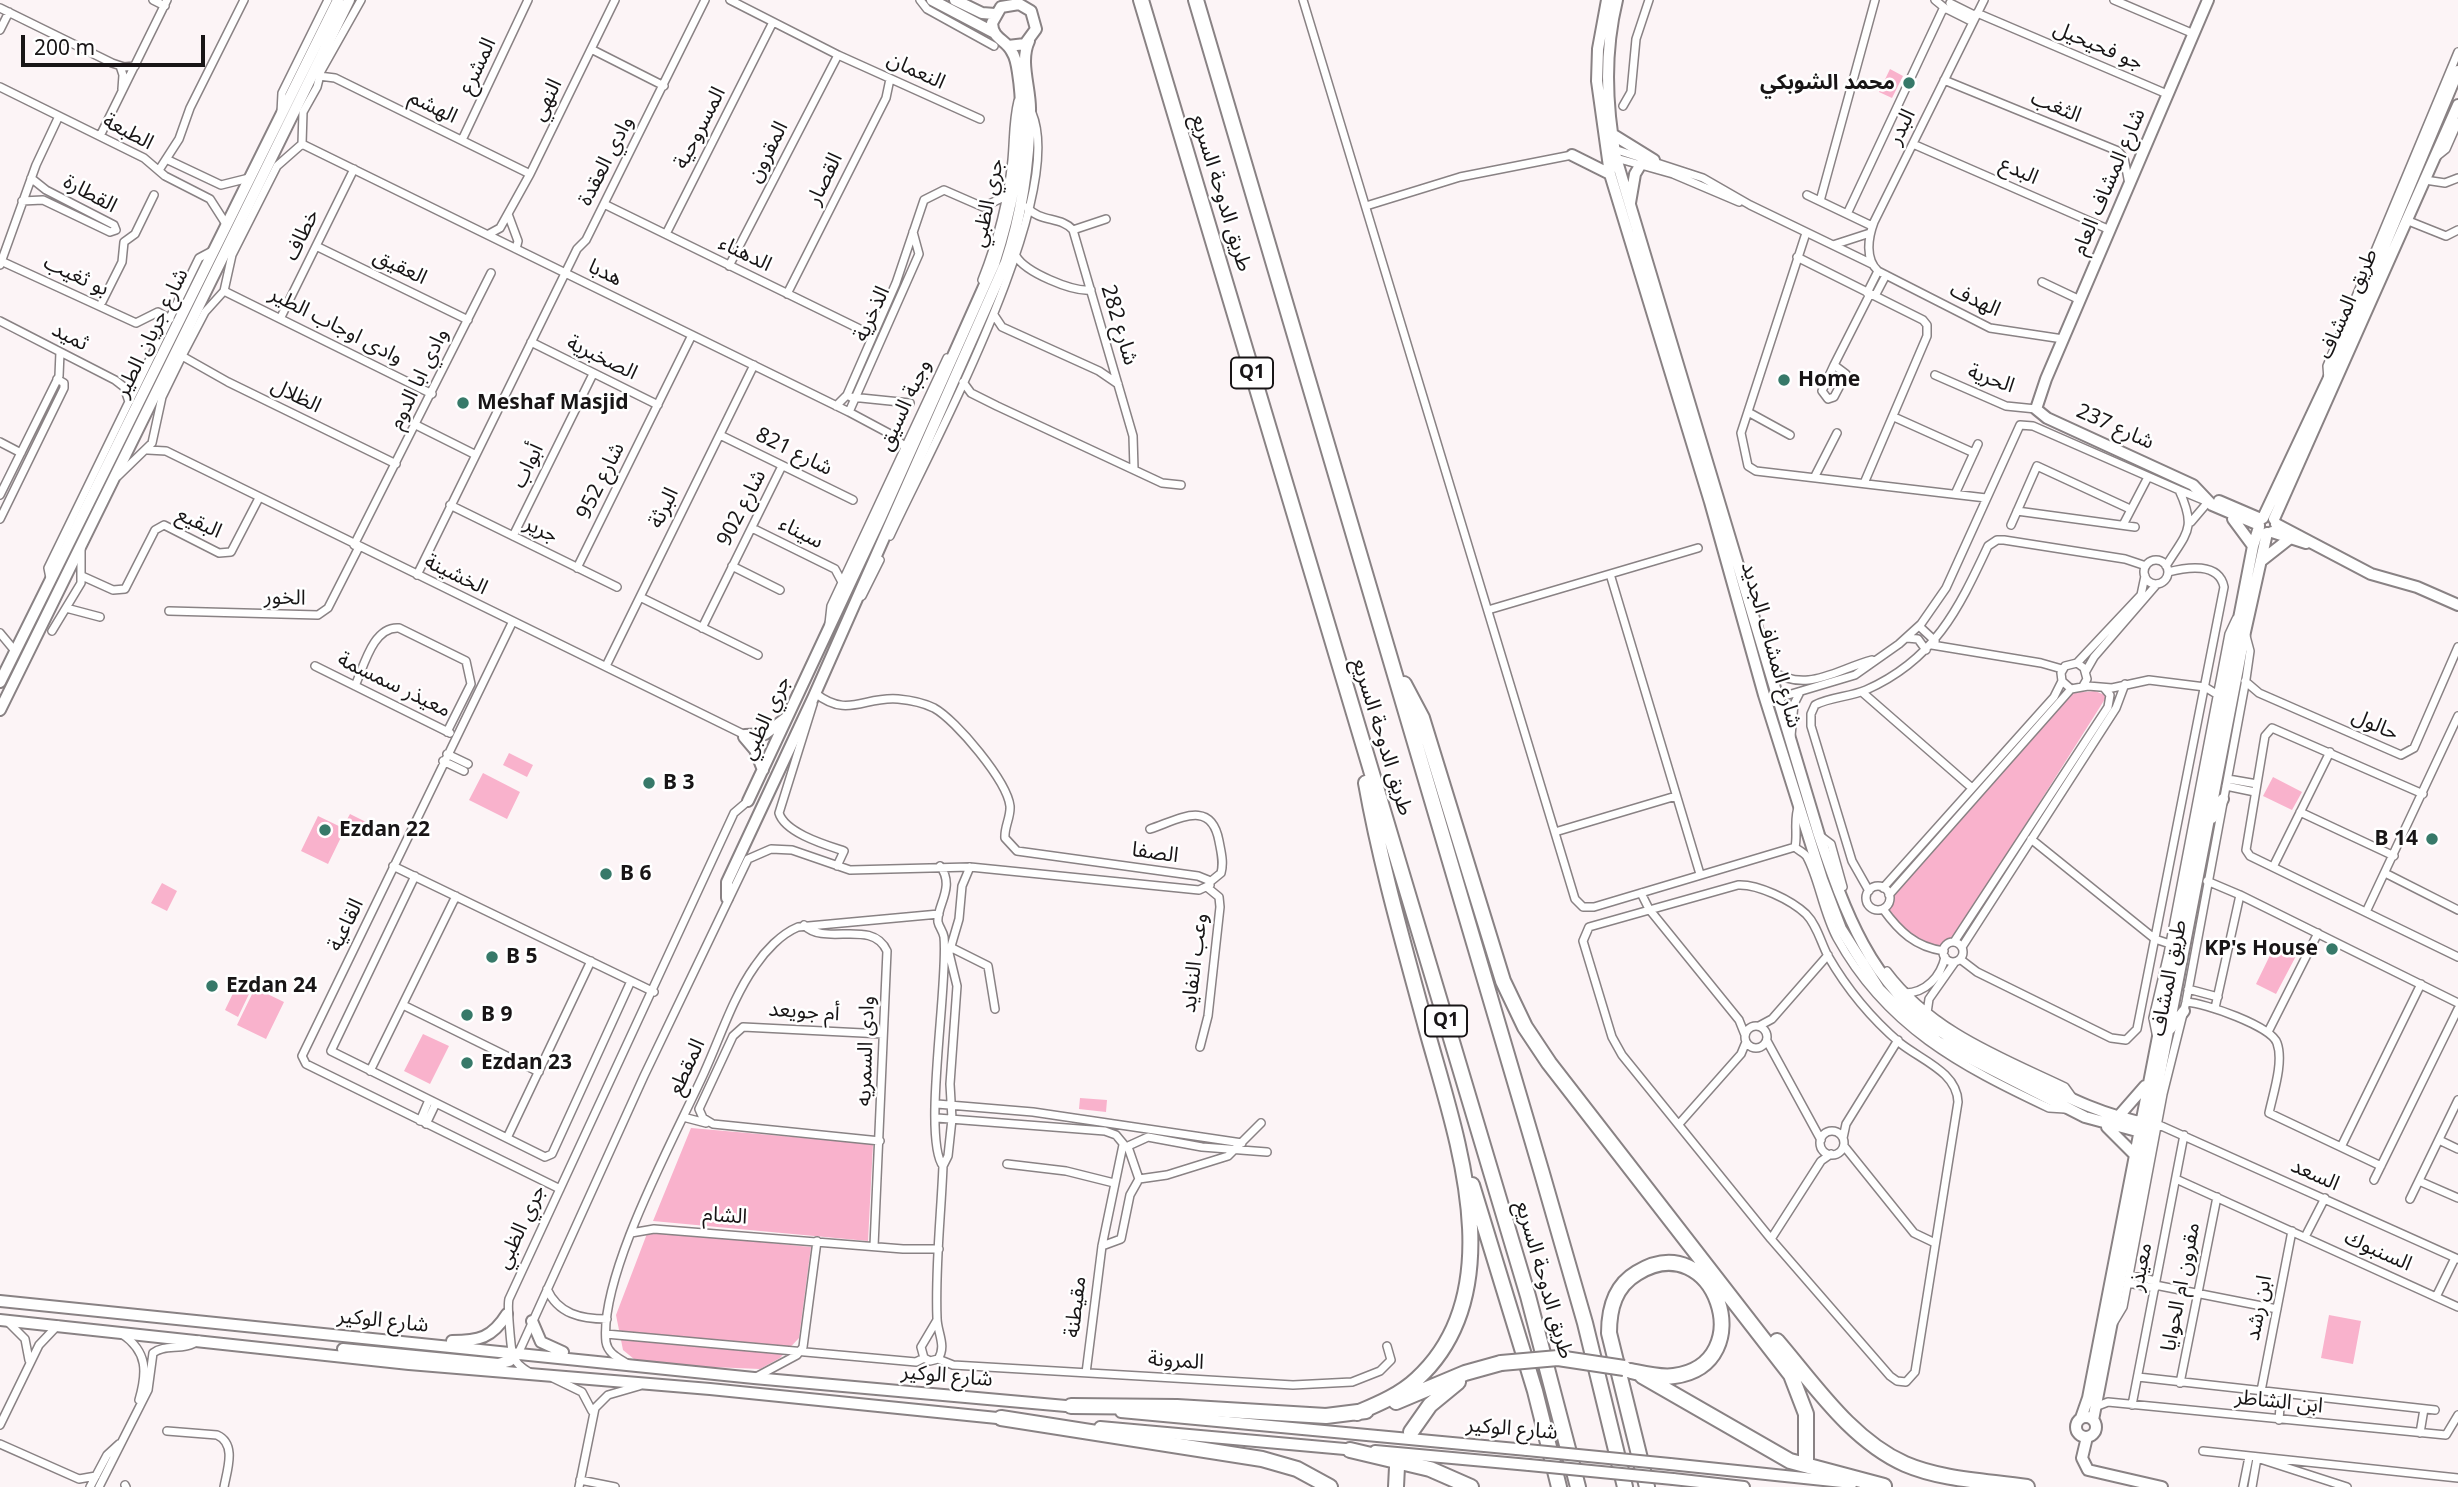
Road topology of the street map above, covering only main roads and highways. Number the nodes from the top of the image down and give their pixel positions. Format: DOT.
graph roads {
  1 [pos="1141,0"];
  2 [pos="1196,0"];
  3 [pos="1394,669"];
  4 [pos="1362,746"];
  5 [pos="1462,1158"];
  6 [pos="1718,1279"];
  7 [pos="1481,1370"];
  8 [pos="1627,1370"];
  9 [pos="1071,1406"];
  10 [pos="1357,1413"];
  11 [pos="1001,1418"];
  12 [pos="1411,1432"];
  13 [pos="1350,1450"];
  14 [pos="1806,1460"];
  15 [pos="1397,1467"];
  16 [pos="1330,1487"];
  17 [pos="1396,1487"];
  18 [pos="1471,1487"];
  19 [pos="1559,1487"];
  20 [pos="1578,1487"];
  21 [pos="1625,1487"];
  22 [pos="1647,1487"];
  23 [pos="1888,1487"];
  24 [pos="2027,1487"];
  1 -- 4 [label="highway, طريق الدوحة السريع / Q1"];
  2 -- 3 [label="highway, طريق الدوحة السريع"];
  3 -- 6 [label="highway"];
  3 -- 21 [label="highway, طريق الدوحة السريع"];
  4 -- 5 [label="highway"];
  4 -- 20 [label="highway, طريق الدوحة السريع / Q1"];
  5 -- 10 [label="highway"];
  5 -- 19 [label="highway"];
  6 -- 14 [label="highway"];
  6 -- 24 [label="highway"];
  7 -- 8 [label="highway, bridge"];
  7 -- 10 [label="highway"];
  7 -- 12 [label="highway"];
  8 -- 22 [label="highway"];
  8 -- 23 [label="highway"];
  9 -- 10 [label="highway"];
  11 -- 16 [label="highway"];
  13 -- 18 [label="highway"];
  15 -- 17 [label="highway"];
}
